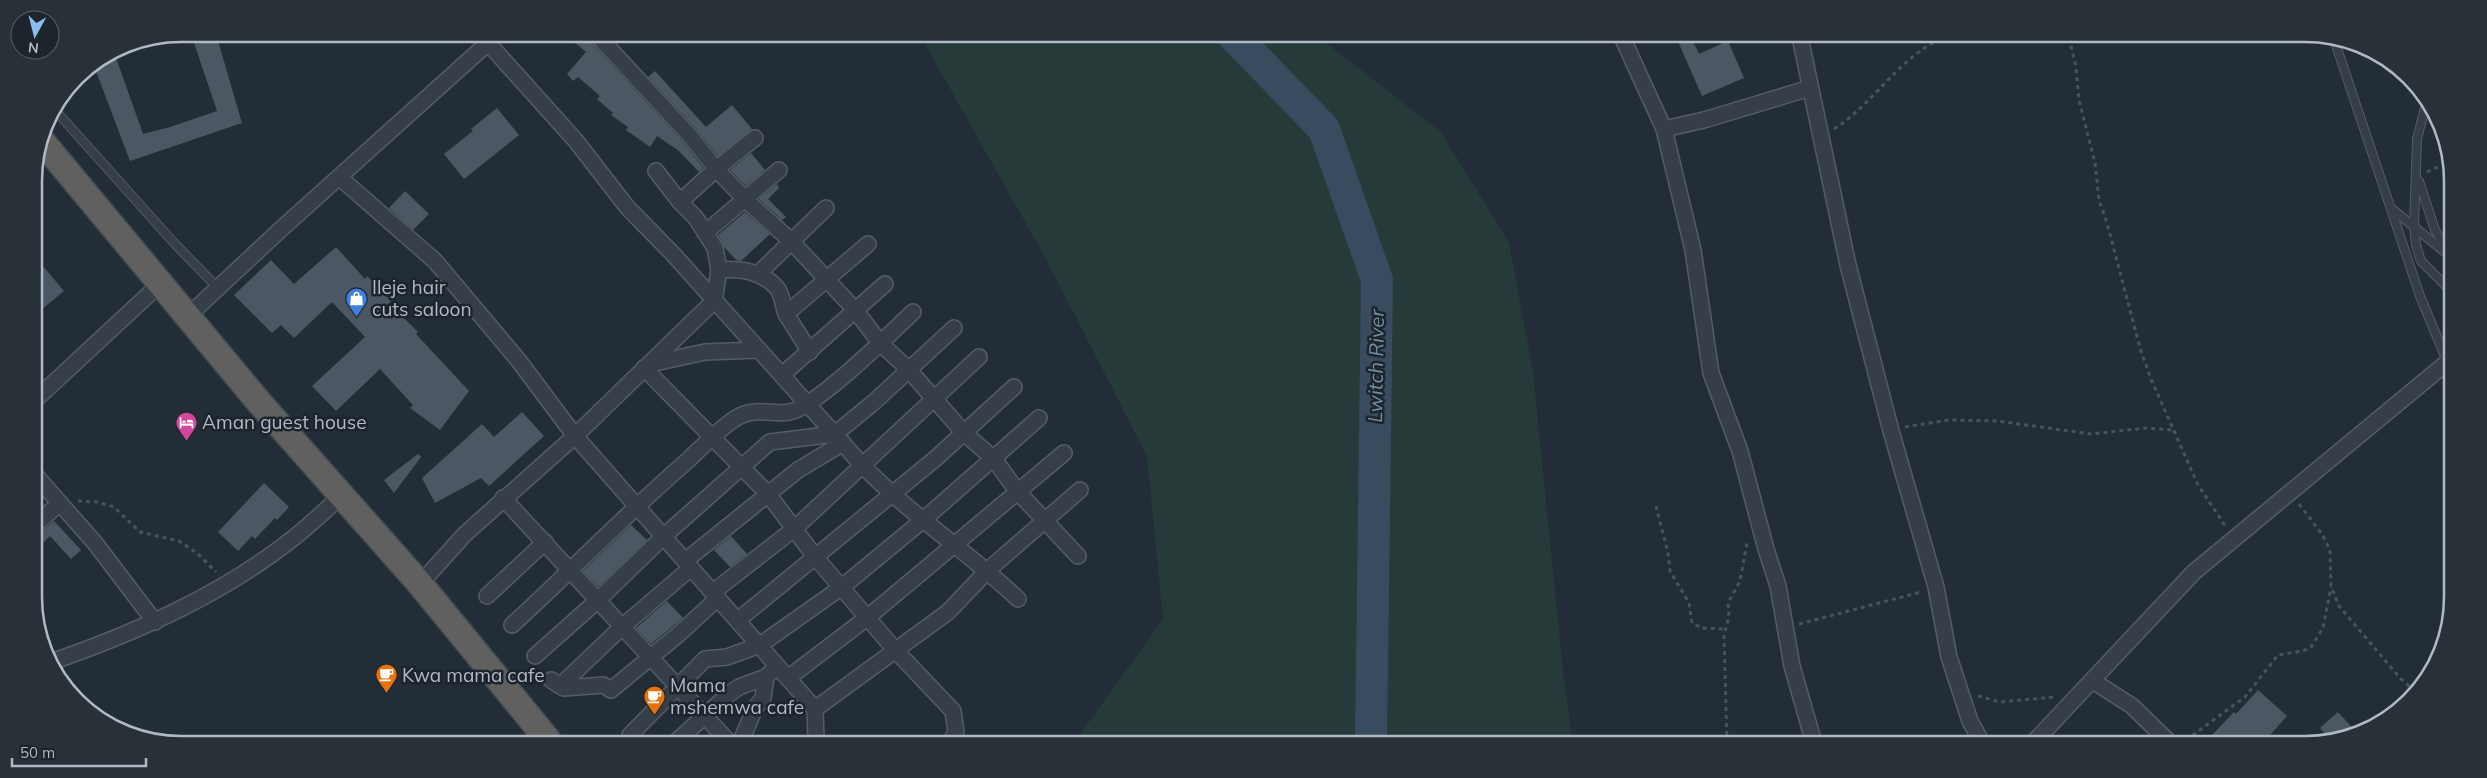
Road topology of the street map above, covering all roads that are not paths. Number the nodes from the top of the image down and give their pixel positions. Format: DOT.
graph roads {
  1 [pos="1624,42"];
  2 [pos="1801,42"];
  3 [pos="490,43"];
  4 [pos="497,43"];
  5 [pos="604,43"];
  6 [pos="2336,46"];
  7 [pos="1810,88"];
  8 [pos="2425,110"];
  9 [pos="59,115"];
  10 [pos="1664,129"];
  11 [pos="755,138"];
  12 [pos="47,147"];
  13 [pos="716,168"];
  14 [pos="780,170"];
  15 [pos="656,171"];
  16 [pos="339,177"];
  17 [pos="2418,178"];
  18 [pos="746,200"];
  19 [pos="680,202"];
  20 [pos="826,208"];
  21 [pos="2392,209"];
  22 [pos="2414,226"];
  23 [pos="705,233"];
  24 [pos="791,241"];
  25 [pos="868,244"];
  26 [pos="2444,245"];
  27 [pos="2444,250"];
  28 [pos="719,270"];
  29 [pos="758,274"];
  30 [pos="827,280"];
  31 [pos="160,284"];
  32 [pos="885,284"];
  33 [pos="2444,284"];
  34 [pos="218,288"];
  35 [pos="714,301"];
  36 [pos="856,311"];
  37 [pos="913,312"];
  38 [pos="786,314"];
  39 [pos="188,316"];
  40 [pos="954,328"];
  41 [pos="880,344"];
  42 [pos="759,350"];
  43 [pos="2444,351"];
  44 [pos="810,352"];
  45 [pos="979,358"];
  46 [pos="2444,363"];
  47 [pos="646,366"];
  48 [pos="908,369"];
  49 [pos="782,375"];
  50 [pos="1014,387"];
  51 [pos="43,393"];
  52 [pos="935,398"];
  53 [pos="807,403"];
  54 [pos="1039,418"];
  55 [pos="964,433"];
  56 [pos="575,436"];
  57 [pos="839,438"];
  58 [pos="712,439"];
  59 [pos="1064,453"];
  60 [pos="994,459"];
  61 [pos="863,466"];
  62 [pos="741,468"];
  63 [pos="43,484"];
  64 [pos="1080,490"];
  65 [pos="1017,491"];
  66 [pos="768,494"];
  67 [pos="891,494"];
  68 [pos="342,495"];
  69 [pos="503,498"];
  70 [pos="60,503"];
  71 [pos="636,505"];
  72 [pos="43,518"];
  73 [pos="1046,520"];
  74 [pos="922,521"];
  75 [pos="794,529"];
  76 [pos="664,536"];
  77 [pos="545,542"];
  78 [pos="955,544"];
  79 [pos="1078,556"];
  80 [pos="816,558"];
  81 [pos="688,564"];
  82 [pos="988,570"];
  83 [pos="570,571"];
  84 [pos="420,584"];
  85 [pos="842,587"];
  86 [pos="716,595"];
  87 [pos="487,596"];
  88 [pos="1018,599"];
  89 [pos="598,600"];
  90 [pos="868,617"];
  91 [pos="738,620"];
  92 [pos="155,622"];
  93 [pos="512,625"];
  94 [pos="623,626"];
  95 [pos="760,645"];
  96 [pos="896,651"];
  97 [pos="535,656"];
  98 [pos="650,659"];
  99 [pos="58,660"];
  100 [pos="777,666"];
  101 [pos="766,677"];
  102 [pos="788,678"];
  103 [pos="2093,681"];
  104 [pos="676,686"];
  105 [pos="815,709"];
  106 [pos="704,714"];
  107 [pos="1812,735"];
  108 [pos="1978,735"];
  109 [pos="2041,735"];
  110 [pos="2162,735"];
  111 [pos="545,736"];
  112 [pos="631,736"];
  113 [pos="682,736"];
  114 [pos="724,736"];
  115 [pos="743,736"];
  116 [pos="816,736"];
  117 [pos="954,736"];
  1 -- 10 [label="street"];
  2 -- 7 [label="street"];
  3 -- 16 [label="street"];
  4 -- 35 [label="street"];
  5 -- 13 [label="street"];
  6 -- 21 [label="lane"];
  7 -- 10 [label="street"];
  7 -- 108 [label="street"];
  8 -- 17 [label="lane"];
  9 -- 34 [label="lane"];
  10 -- 107 [label="street"];
  11 -- 13 [label="street"];
  12 -- 31 [label="highway"];
  13 -- 18 [label="street"];
  13 -- 19 [label="street"];
  14 -- 18 [label="street"];
  15 -- 19 [label="street"];
  16 -- 34 [label="street"];
  16 -- 56 [label="street"];
  17 -- 22 [label="lane"];
  17 -- 26 [label="lane"];
  18 -- 23 [label="street"];
  18 -- 24 [label="street"];
  19 -- 23 [label="street"];
  20 -- 24 [label="street"];
  21 -- 22 [label="lane"];
  21 -- 43 [label="lane"];
  22 -- 27 [label="lane"];
  22 -- 33 [label="lane"];
  23 -- 28 [label="street"];
  24 -- 29 [label="street"];
  24 -- 30 [label="street"];
  25 -- 30 [label="street"];
  28 -- 29 [label="street"];
  28 -- 35 [label="street"];
  29 -- 38 [label="street"];
  30 -- 36 [label="street"];
  30 -- 38 [label="street"];
  31 -- 39 [label="highway"];
  31 -- 51 [label="street"];
  32 -- 36 [label="street"];
  34 -- 39 [label="street"];
  35 -- 42 [label="street"];
  35 -- 47 [label="street"];
  36 -- 41 [label="street"];
  36 -- 44 [label="street"];
  37 -- 41 [label="street"];
  38 -- 44 [label="street"];
  39 -- 68 [label="highway"];
  40 -- 48 [label="street"];
  41 -- 48 [label="street"];
  41 -- 53 [label="street"];
  42 -- 47 [label="street"];
  42 -- 49 [label="street"];
  44 -- 49 [label="street"];
  45 -- 52 [label="street"];
  46 -- 103 [label="street"];
  47 -- 56 [label="street"];
  47 -- 58 [label="street"];
  48 -- 52 [label="street"];
  48 -- 57 [label="street"];
  49 -- 53 [label="street"];
  50 -- 55 [label="street"];
  52 -- 55 [label="street"];
  52 -- 61 [label="street"];
  53 -- 57 [label="street"];
  53 -- 58 [label="street"];
  54 -- 60 [label="street"];
  55 -- 60 [label="street"];
  55 -- 67 [label="street"];
  56 -- 69 [label="street"];
  56 -- 71 [label="street"];
  57 -- 61 [label="street"];
  57 -- 62 [label="street"];
  57 -- 66 [label="street"];
  58 -- 62 [label="street"];
  58 -- 71 [label="street"];
  59 -- 65 [label="street"];
  60 -- 65 [label="street"];
  60 -- 74 [label="street"];
  61 -- 67 [label="street"];
  61 -- 75 [label="street"];
  62 -- 66 [label="street"];
  62 -- 76 [label="street"];
  63 -- 70 [label="street"];
  64 -- 73 [label="street"];
  65 -- 73 [label="street"];
  65 -- 78 [label="street"];
  66 -- 75 [label="street"];
  66 -- 81 [label="street"];
  67 -- 74 [label="street"];
  67 -- 80 [label="street"];
  68 -- 84 [label="highway"];
  68 -- 92 [label="street"];
  69 -- 77 [label="street"];
  69 -- 84 [label="street"];
  70 -- 72 [label="street"];
  70 -- 92 [label="street"];
  71 -- 76 [label="street"];
  71 -- 83 [label="street"];
  73 -- 79 [label="street"];
  73 -- 82 [label="street"];
  74 -- 78 [label="street"];
  74 -- 85 [label="street"];
  75 -- 80 [label="street"];
  75 -- 86 [label="street"];
  76 -- 81 [label="street"];
  76 -- 89 [label="street"];
  77 -- 83 [label="street"];
  77 -- 87 [label="street"];
  78 -- 82 [label="street"];
  78 -- 90 [label="street"];
  80 -- 85 [label="street"];
  80 -- 91 [label="street"];
  81 -- 86 [label="street"];
  81 -- 94 [label="street"];
  82 -- 88 [label="street"];
  82 -- 96 [label="street"];
  83 -- 89 [label="street"];
  83 -- 93 [label="street"];
  84 -- 111 [label="highway"];
  85 -- 90 [label="street"];
  85 -- 95 [label="street"];
  86 -- 91 [label="street"];
  86 -- 98 [label="street"];
  89 -- 94 [label="street"];
  89 -- 97 [label="street"];
  90 -- 96 [label="street"];
  90 -- 102 [label="street"];
  91 -- 95 [label="street"];
  92 -- 99 [label="street"];
  94 -- 98 [label="street"];
  94 -- 98 [label="street"];
  95 -- 100 [label="street"];
  95 -- 104 [label="street"];
  96 -- 105 [label="street"];
  96 -- 117 [label="street"];
  98 -- 104 [label="street"];
  100 -- 101 [label="street"];
  100 -- 102 [label="street"];
  101 -- 106 [label="street"];
  101 -- 115 [label="street"];
  102 -- 105 [label="street"];
  103 -- 109 [label="street"];
  103 -- 110 [label="street"];
  104 -- 106 [label="street"];
  104 -- 112 [label="street"];
  105 -- 116 [label="street"];
  106 -- 113 [label="street"];
  106 -- 114 [label="street"];
}
